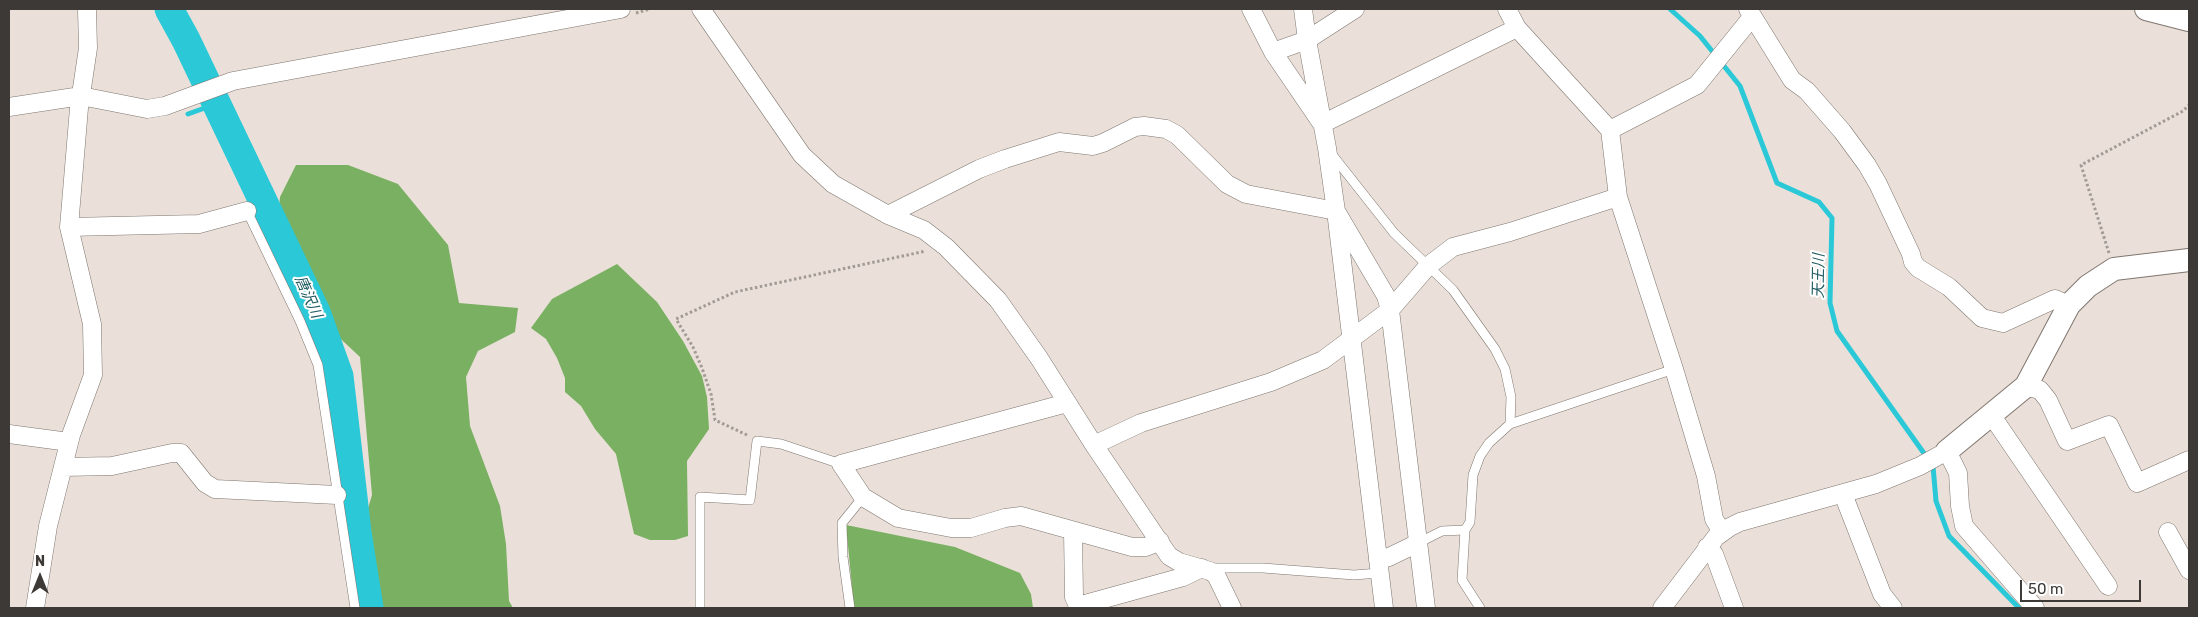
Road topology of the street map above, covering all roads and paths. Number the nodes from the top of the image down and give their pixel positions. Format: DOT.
graph roads {
  1 [pos="86,9"];
  2 [pos="621,9"];
  3 [pos="701,9"];
  4 [pos="1251,9"];
  5 [pos="1303,9"];
  6 [pos="1355,9"];
  7 [pos="1507,9"];
  8 [pos="2146,9"];
  9 [pos="1750,13"];
  10 [pos="2189,20"];
  11 [pos="1517,28"];
  12 [pos="1307,40"];
  13 [pos="1273,52"];
  14 [pos="81,96"];
  15 [pos="2189,105"];
  16 [pos="9,107"];
  17 [pos="1322,124"];
  18 [pos="1610,130"];
  19 [pos="1327,148"];
  20 [pos="1618,197"];
  21 [pos="247,211"];
  22 [pos="1336,211"];
  23 [pos="888,215"];
  24 [pos="69,226"];
  25 [pos="946,247"];
  26 [pos="2189,260"];
  27 [pos="1428,266"];
  28 [pos="2114,269"];
  29 [pos="2069,305"];
  30 [pos="1390,310"];
  31 [pos="1351,338"];
  32 [pos="1674,369"];
  33 [pos="2026,386"];
  34 [pos="1068,403"];
  35 [pos="1992,416"];
  36 [pos="1510,424"];
  37 [pos="9,434"];
  38 [pos="756,441"];
  39 [pos="69,442"];
  40 [pos="1094,445"];
  41 [pos="1947,451"];
  42 [pos="2189,460"];
  43 [pos="841,464"];
  44 [pos="63,467"];
  45 [pos="1843,494"];
  46 [pos="337,495"];
  47 [pos="863,497"];
  48 [pos="1465,530"];
  49 [pos="1073,531"];
  50 [pos="1722,532"];
  51 [pos="2168,532"];
  52 [pos="1160,542"];
  53 [pos="1418,542"];
  54 [pos="1707,547"];
  55 [pos="1379,567"];
  56 [pos="1202,568"];
  57 [pos="2189,570"];
  58 [pos="2108,586"];
  59 [pos="35,608"];
  60 [pos="355,608"];
  61 [pos="700,608"];
  62 [pos="850,608"];
  63 [pos="1232,608"];
  64 [pos="1384,608"];
  65 [pos="1426,608"];
  66 [pos="1480,608"];
  67 [pos="1662,608"];
  68 [pos="1734,608"];
  69 [pos="1893,608"];
  70 [pos="2035,608"];
  1 -- 14 [label="street"];
  2 -- 14 [label="street"];
  3 -- 23 [label="street"];
  4 -- 13 [label="street"];
  5 -- 12 [label="street"];
  6 -- 12 [label="street"];
  7 -- 11 [label="street"];
  8 -- 10 [label="street"];
  9 -- 18 [label="street"];
  9 -- 29 [label="street"];
  11 -- 17 [label="street"];
  11 -- 18 [label="street"];
  12 -- 13 [label="street"];
  12 -- 17 [label="street"];
  13 -- 17 [label="street"];
  14 -- 16 [label="street"];
  14 -- 24 [label="street"];
  15 -- 28 [label="path"];
  17 -- 19 [label="street"];
  18 -- 20 [label="street"];
  19 -- 22 [label="street"];
  19 -- 27 [label="lane"];
  20 -- 27 [label="street"];
  20 -- 32 [label="street"];
  21 -- 24 [label="street"];
  21 -- 46 [label="lane"];
  22 -- 23 [label="street"];
  22 -- 30 [label="street"];
  22 -- 31 [label="street"];
  23 -- 25 [label="street"];
  24 -- 39 [label="street"];
  25 -- 34 [label="street"];
  25 -- 38 [label="path"];
  26 -- 28 [label="street"];
  27 -- 30 [label="street"];
  27 -- 36 [label="lane"];
  28 -- 29 [label="street"];
  29 -- 33 [label="street"];
  30 -- 31 [label="street"];
  30 -- 53 [label="street"];
  31 -- 40 [label="street"];
  31 -- 55 [label="street"];
  32 -- 36 [label="lane"];
  32 -- 50 [label="street"];
  33 -- 35 [label="street"];
  33 -- 42 [label="street"];
  34 -- 40 [label="street"];
  34 -- 43 [label="street"];
  35 -- 41 [label="street"];
  35 -- 58 [label="street"];
  36 -- 48 [label="lane"];
  37 -- 39 [label="street"];
  38 -- 43 [label="lane"];
  38 -- 61 [label="lane"];
  39 -- 44 [label="street"];
  40 -- 52 [label="street"];
  41 -- 45 [label="street"];
  41 -- 70 [label="street"];
  43 -- 47 [label="street"];
  44 -- 46 [label="street"];
  44 -- 59 [label="street"];
  45 -- 50 [label="street"];
  45 -- 69 [label="street"];
  46 -- 60 [label="lane"];
  47 -- 49 [label="street"];
  47 -- 62 [label="lane"];
  48 -- 53 [label="lane"];
  48 -- 66 [label="lane"];
  49 -- 52 [label="street"];
  49 -- 56 [label="street"];
  50 -- 54 [label="street"];
  51 -- 57 [label="street"];
  52 -- 56 [label="street"];
  53 -- 55 [label="street"];
  53 -- 65 [label="street"];
  54 -- 67 [label="street"];
  54 -- 68 [label="street"];
  55 -- 56 [label="lane"];
  55 -- 64 [label="street"];
  56 -- 63 [label="street"];
}
